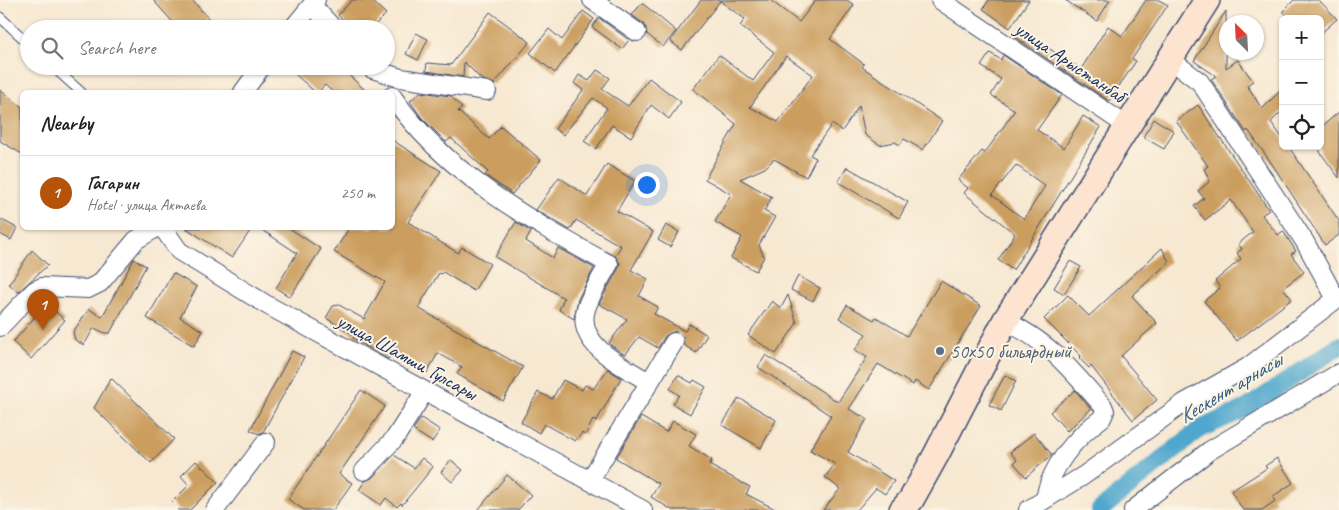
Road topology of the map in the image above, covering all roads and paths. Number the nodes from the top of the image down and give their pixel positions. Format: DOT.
graph roads {
  1 [pos="592,0"];
  2 [pos="940,0"];
  3 [pos="1206,0"];
  4 [pos="314,3"];
  5 [pos="0,17"];
  6 [pos="300,20"];
  7 [pos="327,20"];
  8 [pos="637,32"];
  9 [pos="20,36"];
  10 [pos="1168,62"];
  11 [pos="62,75"];
  12 [pos="255,75"];
  13 [pos="377,75"];
  14 [pos="392,75"];
  15 [pos="79,90"];
  16 [pos="244,90"];
  17 [pos="388,90"];
  18 [pos="487,91"];
  19 [pos="395,100"];
  20 [pos="1127,126"];
  21 [pos="153,230"];
  22 [pos="165,230"];
  23 [pos="1338,298"];
  24 [pos="1005,321"];
  25 [pos="0,327"];
  26 [pos="674,342"];
  27 [pos="1339,373"];
  28 [pos="649,382"];
  29 [pos="425,391"];
  30 [pos="266,442"];
  31 [pos="364,471"];
  32 [pos="590,480"];
  33 [pos="1045,499"];
  34 [pos="214,510"];
  35 [pos="643,510"];
  36 [pos="902,510"];
  37 [pos="1028,510"];
  38 [pos="1133,510"];
  1 -- 8 [label="street"];
  2 -- 20 [label="street, улица Арыстанбаб"];
  3 -- 10 [label="main road"];
  4 -- 6 [label="street"];
  4 -- 7 [label="street"];
  5 -- 9 [label="lane"];
  10 -- 20 [label="main road"];
  10 -- 23 [label="street"];
  11 -- 15 [label="lane"];
  12 -- 16 [label="street"];
  13 -- 17 [label="street"];
  14 -- 18 [label="street"];
  19 -- 28 [label="street"];
  20 -- 24 [label="main road"];
  21 -- 25 [label="street"];
  22 -- 29 [label="street, улица Шамши Гулсары"];
  23 -- 33 [label="street"];
  24 -- 33 [label="street"];
  24 -- 36 [label="main road"];
  26 -- 28 [label="street"];
  27 -- 38 [label="street"];
  28 -- 32 [label="street"];
  29 -- 31 [label="street"];
  29 -- 32 [label="street, улица Шамши Гулсары"];
  30 -- 34 [label="street"];
  32 -- 35 [label="street, улица Шамши Гулсары"];
  33 -- 37 [label="street"];
}
